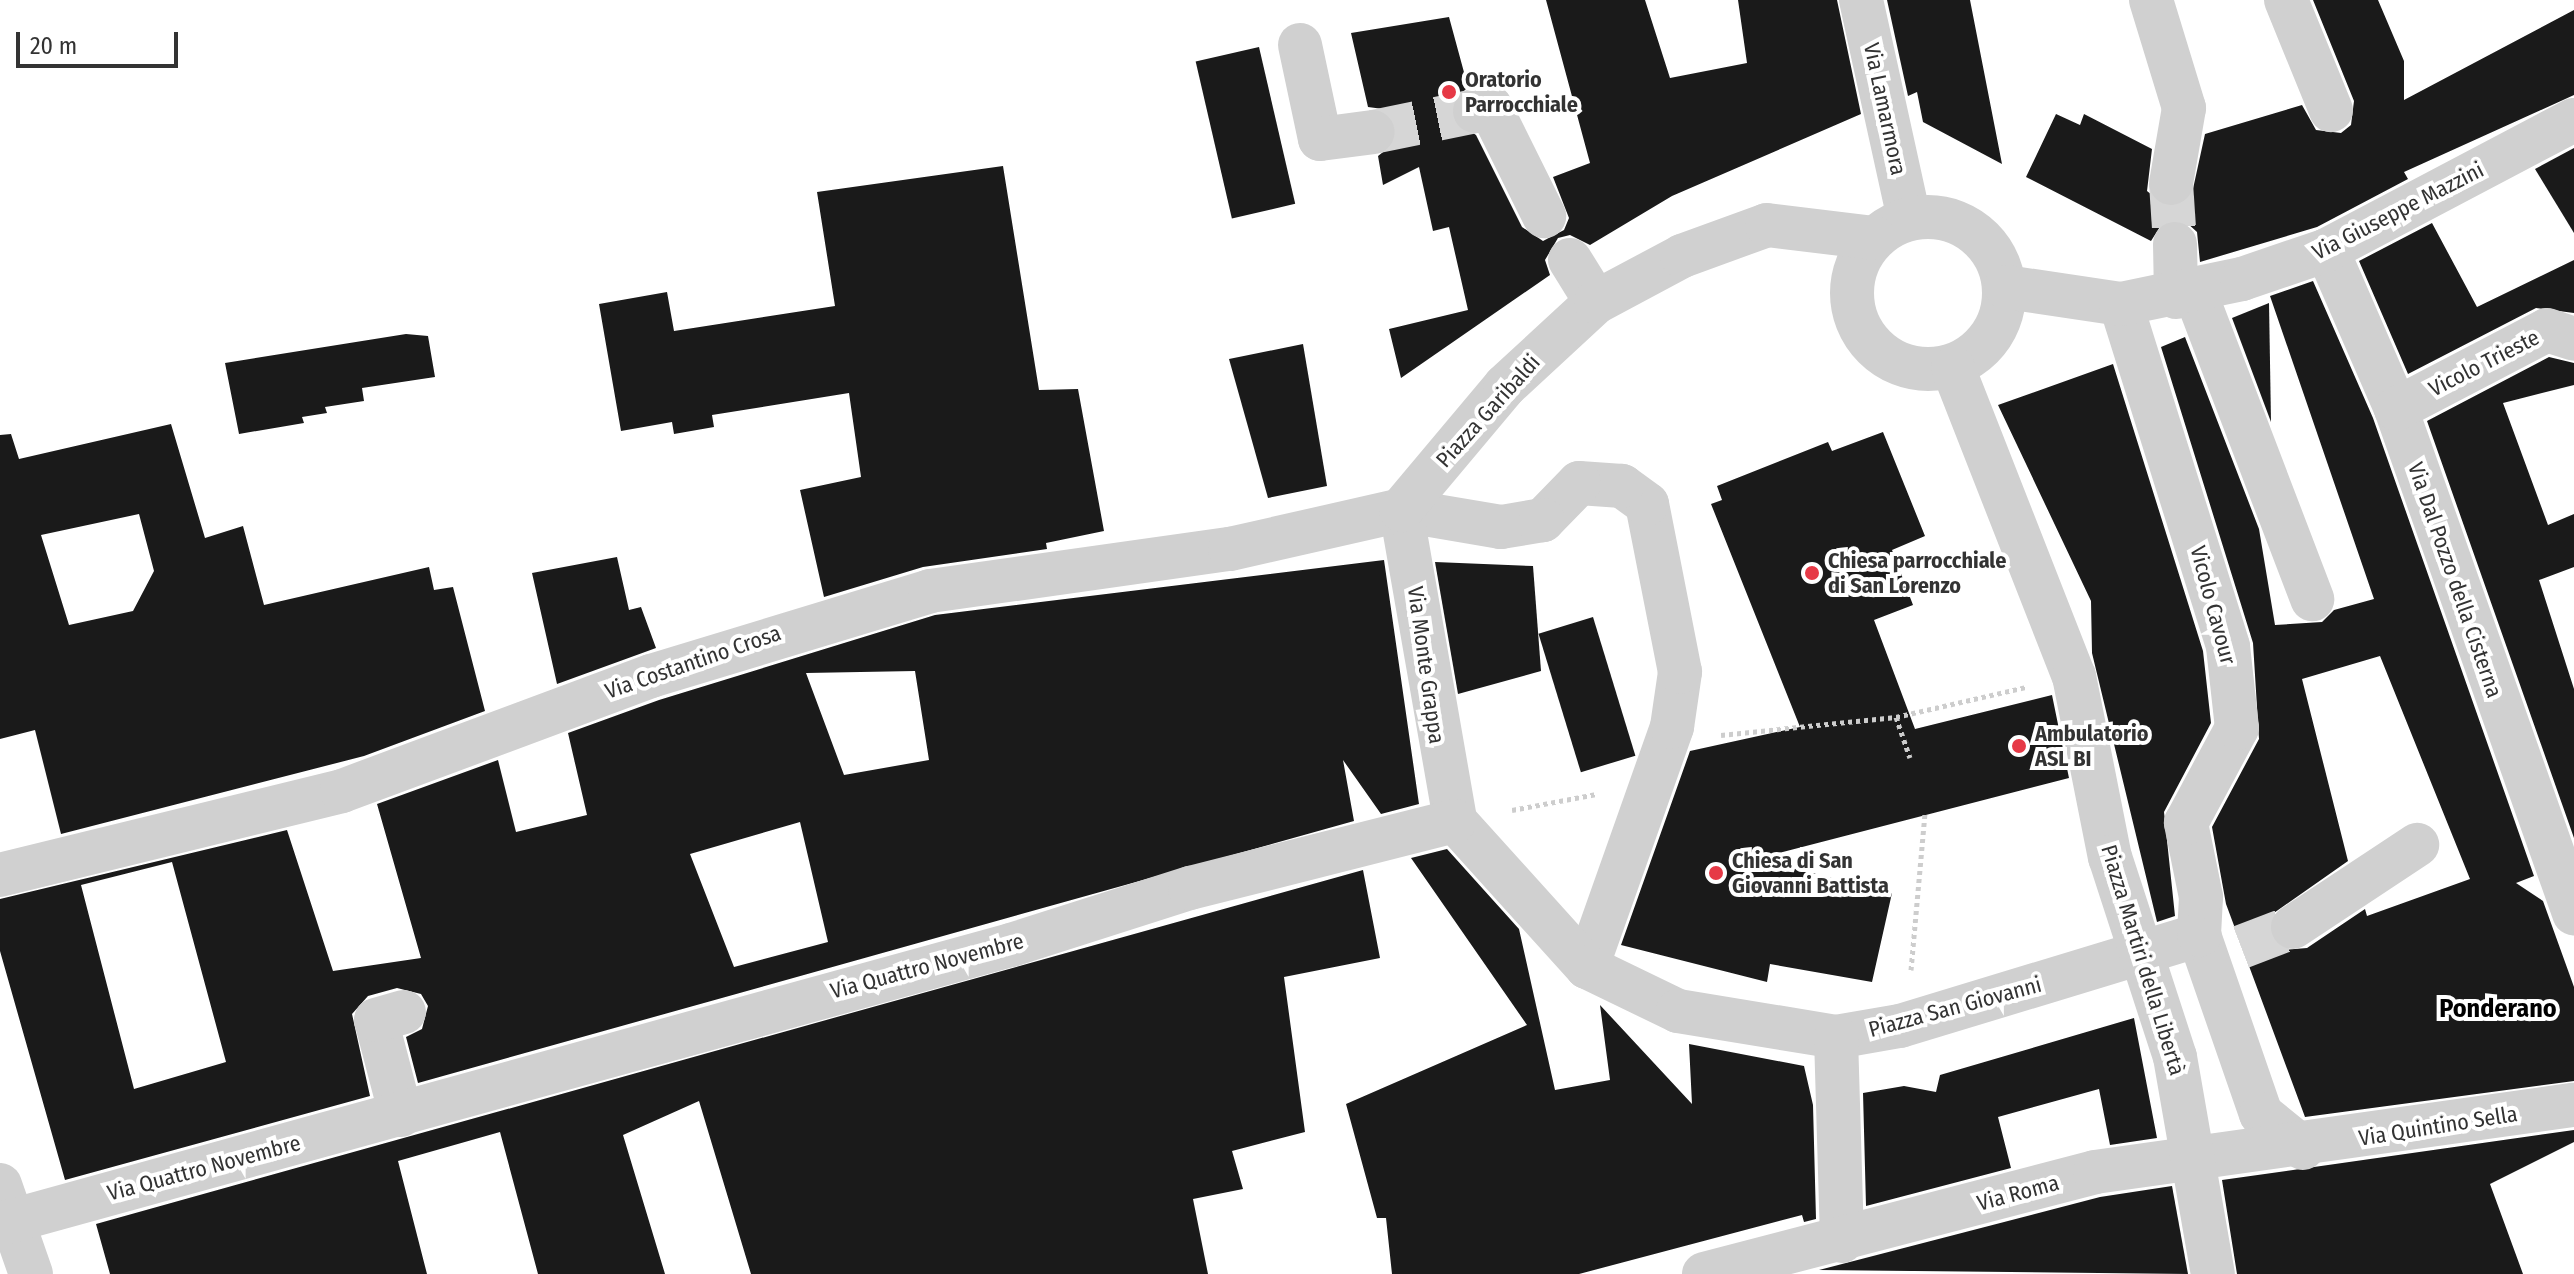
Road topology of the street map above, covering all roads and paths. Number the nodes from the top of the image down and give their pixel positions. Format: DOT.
graph roads {
  1 [pos="1861,0"];
  2 [pos="2151,0"];
  3 [pos="2286,0"];
  4 [pos="1300,45"];
  5 [pos="2331,110"];
  6 [pos="1475,111"];
  7 [pos="2574,120"];
  8 [pos="1373,132"];
  9 [pos="2171,183"];
  10 [pos="1544,216"];
  11 [pos="1891,228"];
  12 [pos="2175,244"];
  13 [pos="2327,250"];
  14 [pos="1570,260"];
  15 [pos="2006,287"];
  16 [pos="2186,295"];
  17 [pos="1596,302"];
  18 [pos="2121,304"];
  19 [pos="2574,339"];
  20 [pos="1953,368"];
  21 [pos="2396,409"];
  22 [pos="1401,510"];
  23 [pos="2312,599"];
  24 [pos="2074,676"];
  25 [pos="1896,717"];
  26 [pos="1910,758"];
  27 [pos="1658,762"];
  28 [pos="1925,814"];
  29 [pos="1455,821"];
  30 [pos="2417,845"];
  31 [pos="0,875"];
  32 [pos="2574,913"];
  33 [pos="2293,927"];
  34 [pos="2199,935"];
  35 [pos="2241,947"];
  36 [pos="2139,955"];
  37 [pos="1587,967"];
  38 [pos="404,1012"];
  39 [pos="1900,1026"];
  40 [pos="1836,1037"];
  41 [pos="2574,1105"];
  42 [pos="401,1115"];
  43 [pos="2303,1148"];
  44 [pos="2197,1162"];
  45 [pos="3,1210"];
  46 [pos="1842,1241"];
  47 [pos="1782,1265"];
  48 [pos="31,1274"];
  49 [pos="1704,1274"];
  50 [pos="2213,1274"];
  1 -- 11 [label="street, Via Lamarmora"];
  2 -- 9 [label="street"];
  3 -- 5 [label="street"];
  4 -- 8 [label="street"];
  6 -- 10 [label="street"];
  7 -- 13 [label="street, Via Giuseppe Mazzini"];
  11 -- 15 [label="street, Piazza Garibaldi"];
  11 -- 17 [label="street, Piazza Garibaldi"];
  11 -- 20 [label="street"];
  12 -- 16 [label="street"];
  13 -- 16 [label="street, Via Giuseppe Mazzini"];
  13 -- 21 [label="street, Via Dal Pozzo della Cisterna"];
  14 -- 17 [label="street"];
  15 -- 18 [label="street"];
  15 -- 20 [label="street"];
  16 -- 18 [label="street, Via Giuseppe Mazzini"];
  16 -- 23 [label="street"];
  17 -- 22 [label="street, Piazza Garibaldi"];
  18 -- 34 [label="street, Vicolo Cavour"];
  19 -- 21 [label="street, Vicolo Trieste"];
  20 -- 24 [label="street"];
  21 -- 32 [label="street, Via Dal Pozzo della Cisterna"];
  22 -- 27 [label="street"];
  22 -- 29 [label="street, Via Monte Grappa"];
  22 -- 31 [label="street, Via Costantino Crosa"];
  24 -- 25 [label="path"];
  24 -- 36 [label="street, Piazza Martiri della Libertà"];
  25 -- 26 [label="path"];
  25 -- 27 [label="path"];
  27 -- 29 [label="path"];
  27 -- 37 [label="street"];
  28 -- 39 [label="path"];
  29 -- 37 [label="street, Piazza San Giovanni"];
  29 -- 42 [label="street, Via Quattro Novembre"];
  30 -- 33 [label="street"];
  34 -- 35 [label="street"];
  34 -- 36 [label="street"];
  34 -- 43 [label="street"];
  36 -- 39 [label="street, Piazza San Giovanni"];
  36 -- 44 [label="street, Piazza Martiri della Libertà"];
  37 -- 40 [label="street, Piazza San Giovanni"];
  38 -- 42 [label="street"];
  39 -- 40 [label="street, Piazza San Giovanni"];
  40 -- 46 [label="street"];
  41 -- 43 [label="street, Via Quintino Sella"];
  42 -- 45 [label="street, Via Quattro Novembre"];
  43 -- 44 [label="street"];
  44 -- 46 [label="street, Via Roma"];
  44 -- 50 [label="street, Piazza Martiri della Libertà"];
  45 -- 48 [label="street, Via Quattro Novembre"];
  46 -- 47 [label="street, Via Roma"];
  47 -- 49 [label="street, Via Roma"];
}
